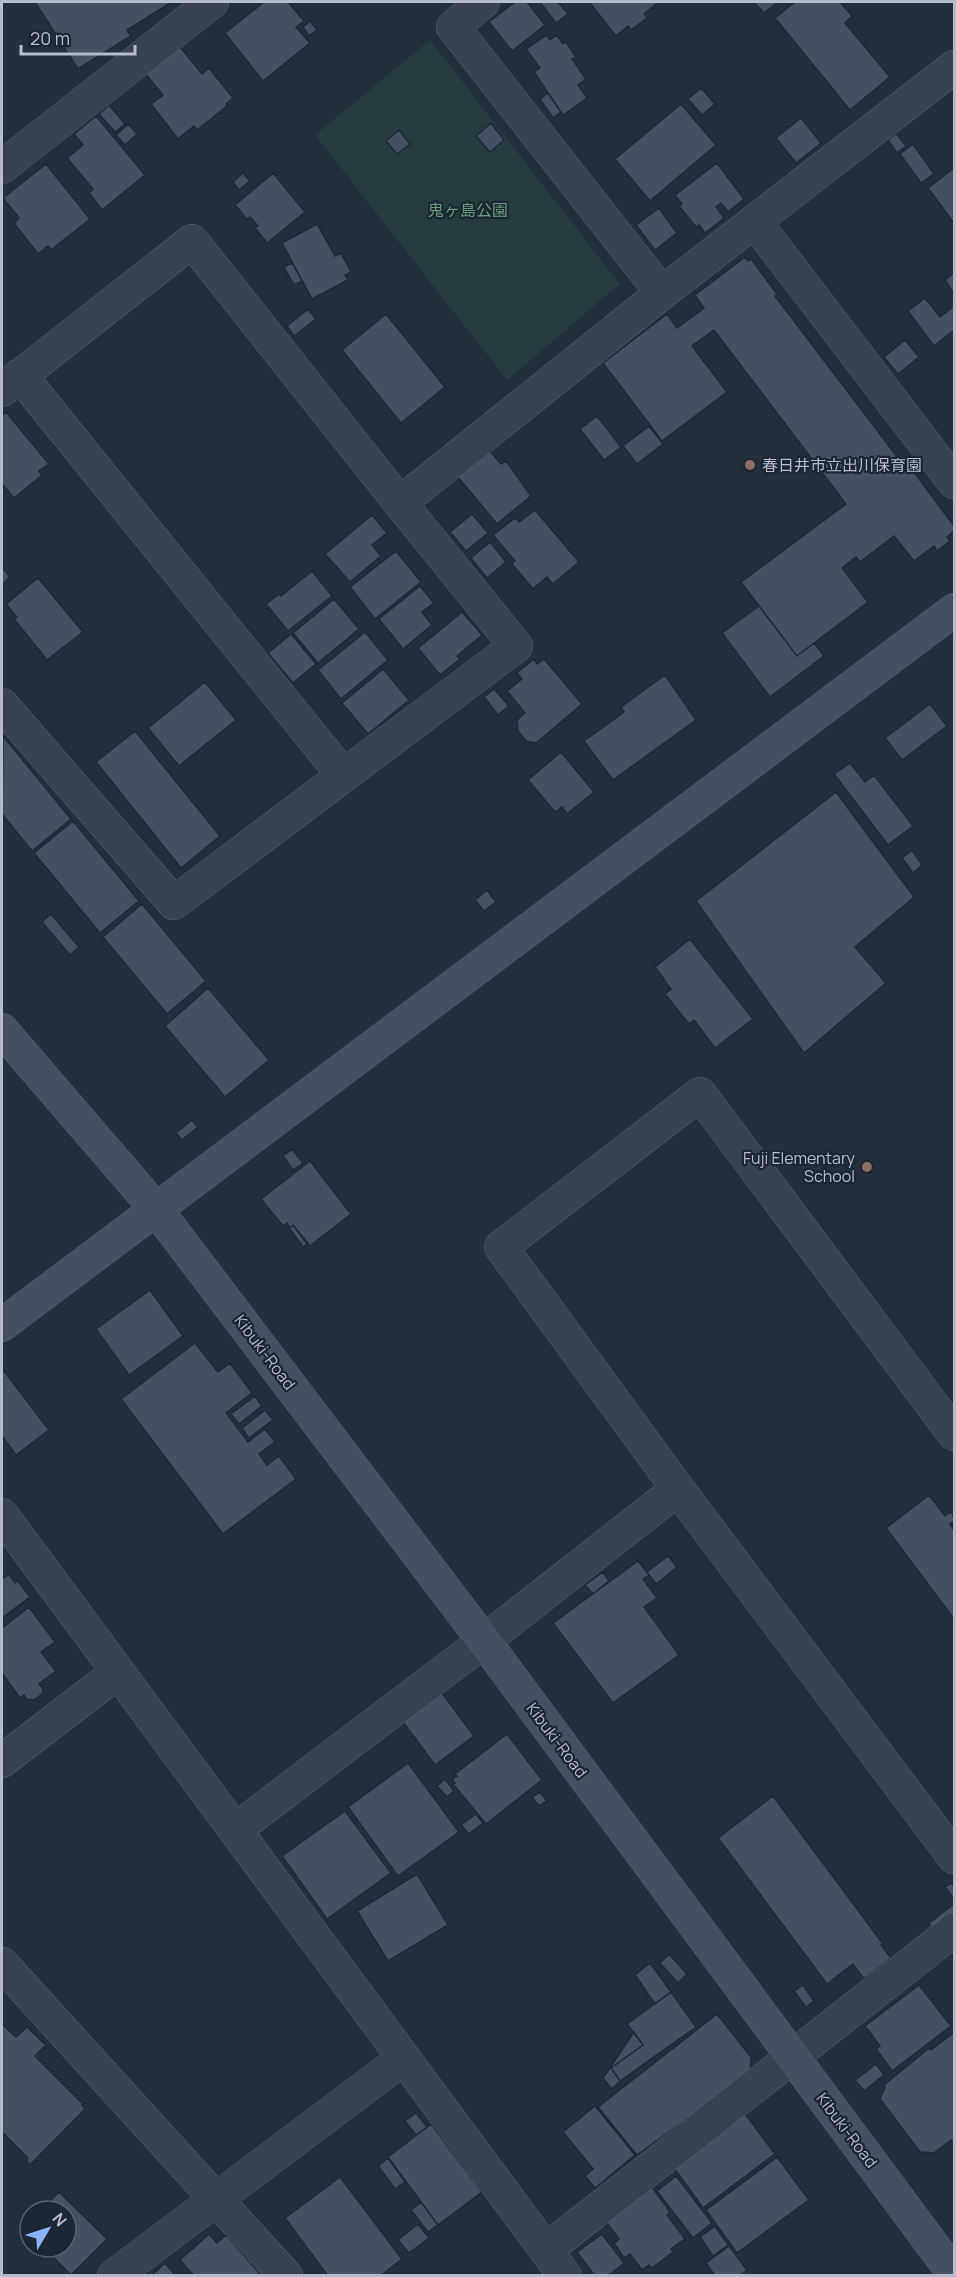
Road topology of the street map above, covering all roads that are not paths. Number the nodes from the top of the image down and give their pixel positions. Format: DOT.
graph roads {
  1 [pos="212,2"];
  2 [pos="483,2"];
  3 [pos="954,68"];
  4 [pos="2,167"];
  5 [pos="755,222"];
  6 [pos="662,293"];
  7 [pos="11,383"];
  8 [pos="954,482"];
  9 [pos="400,503"];
  10 [pos="954,610"];
  11 [pos="2,705"];
  12 [pos="343,775"];
  13 [pos="2,1030"];
  14 [pos="156,1209"];
  15 [pos="2,1325"];
  16 [pos="954,1434"];
  17 [pos="678,1489"];
  18 [pos="2,1515"];
  19 [pos="484,1641"];
  20 [pos="118,1672"];
  21 [pos="2,1761"];
  22 [pos="235,1830"];
  23 [pos="954,1857"];
  24 [pos="954,1930"];
  25 [pos="2,1964"];
  26 [pos="404,2058"];
  27 [pos="793,2058"];
  28 [pos="217,2200"];
  29 [pos="546,2250"];
  30 [pos="954,2274"];
  31 [pos="114,2276"];
  32 [pos="286,2276"];
  33 [pos="565,2276"];
  1 -- 4 [label="street"];
  2 -- 6 [label="street"];
  3 -- 5 [label="street"];
  5 -- 6 [label="street"];
  5 -- 8 [label="street"];
  6 -- 9 [label="street"];
  7 -- 9 [label="street"];
  7 -- 12 [label="street"];
  9 -- 12 [label="street"];
  10 -- 14 [label="street"];
  11 -- 12 [label="street"];
  13 -- 14 [label="street, Kibuki-Road"];
  14 -- 15 [label="street"];
  14 -- 19 [label="street, Kibuki-Road"];
  16 -- 17 [label="street"];
  17 -- 19 [label="street"];
  17 -- 23 [label="street"];
  18 -- 20 [label="street"];
  19 -- 22 [label="street"];
  19 -- 27 [label="street, Kibuki-Road"];
  20 -- 21 [label="street"];
  20 -- 22 [label="street"];
  22 -- 26 [label="street"];
  24 -- 27 [label="street"];
  25 -- 28 [label="street"];
  26 -- 28 [label="street"];
  26 -- 29 [label="street"];
  27 -- 29 [label="street"];
  27 -- 30 [label="street, Kibuki-Road"];
  28 -- 31 [label="street"];
  28 -- 32 [label="street"];
  29 -- 33 [label="street"];
}
